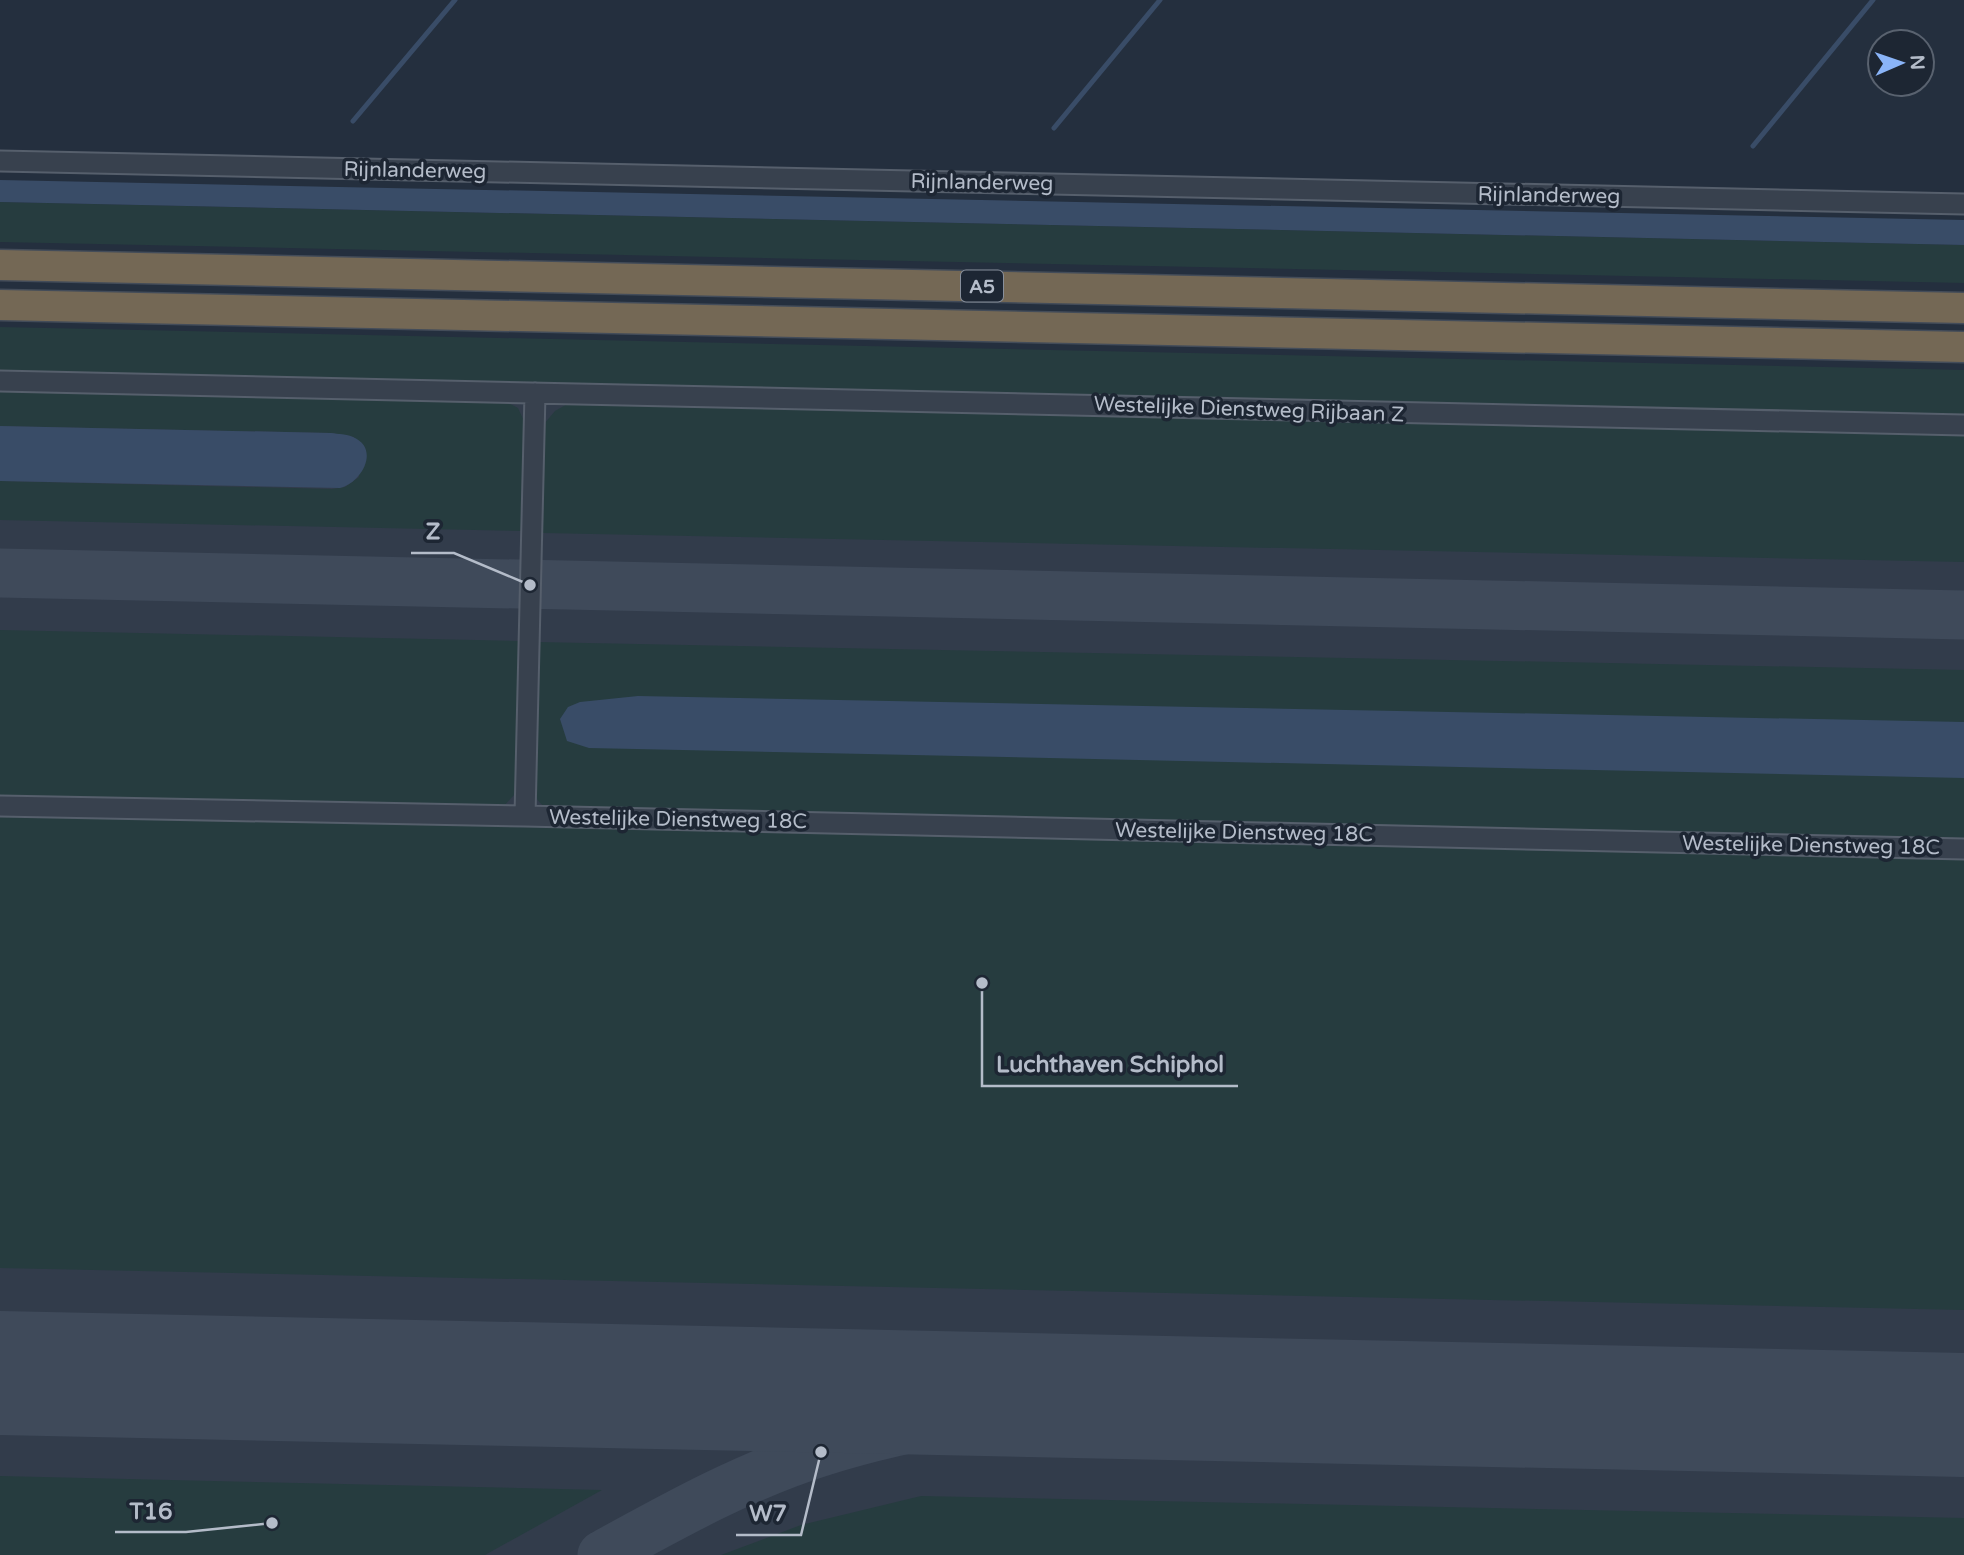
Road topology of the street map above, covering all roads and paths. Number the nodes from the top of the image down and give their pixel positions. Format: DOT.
graph roads {
  1 [pos="0,161"];
  2 [pos="1964,204"];
  3 [pos="0,265"];
  4 [pos="0,305"];
  5 [pos="1964,308"];
  6 [pos="1964,347"];
  7 [pos="0,381"];
  8 [pos="535,393"];
  9 [pos="1964,425"];
  10 [pos="0,806"];
  11 [pos="525,816"];
  12 [pos="1964,849"];
  1 -- 2 [label="street, Rijnlanderweg"];
  3 -- 5 [label="highway, A5"];
  4 -- 6 [label="highway, A5"];
  7 -- 8 [label="street, Westelijke Dienstweg Rijbaan Z"];
  8 -- 9 [label="street, Westelijke Dienstweg Rijbaan Z"];
  8 -- 11 [label="street, Westelijke Dienstweg 18C"];
  10 -- 11 [label="street, Westelijke Dienstweg 18C"];
  11 -- 12 [label="street, Westelijke Dienstweg 18C"];
}
